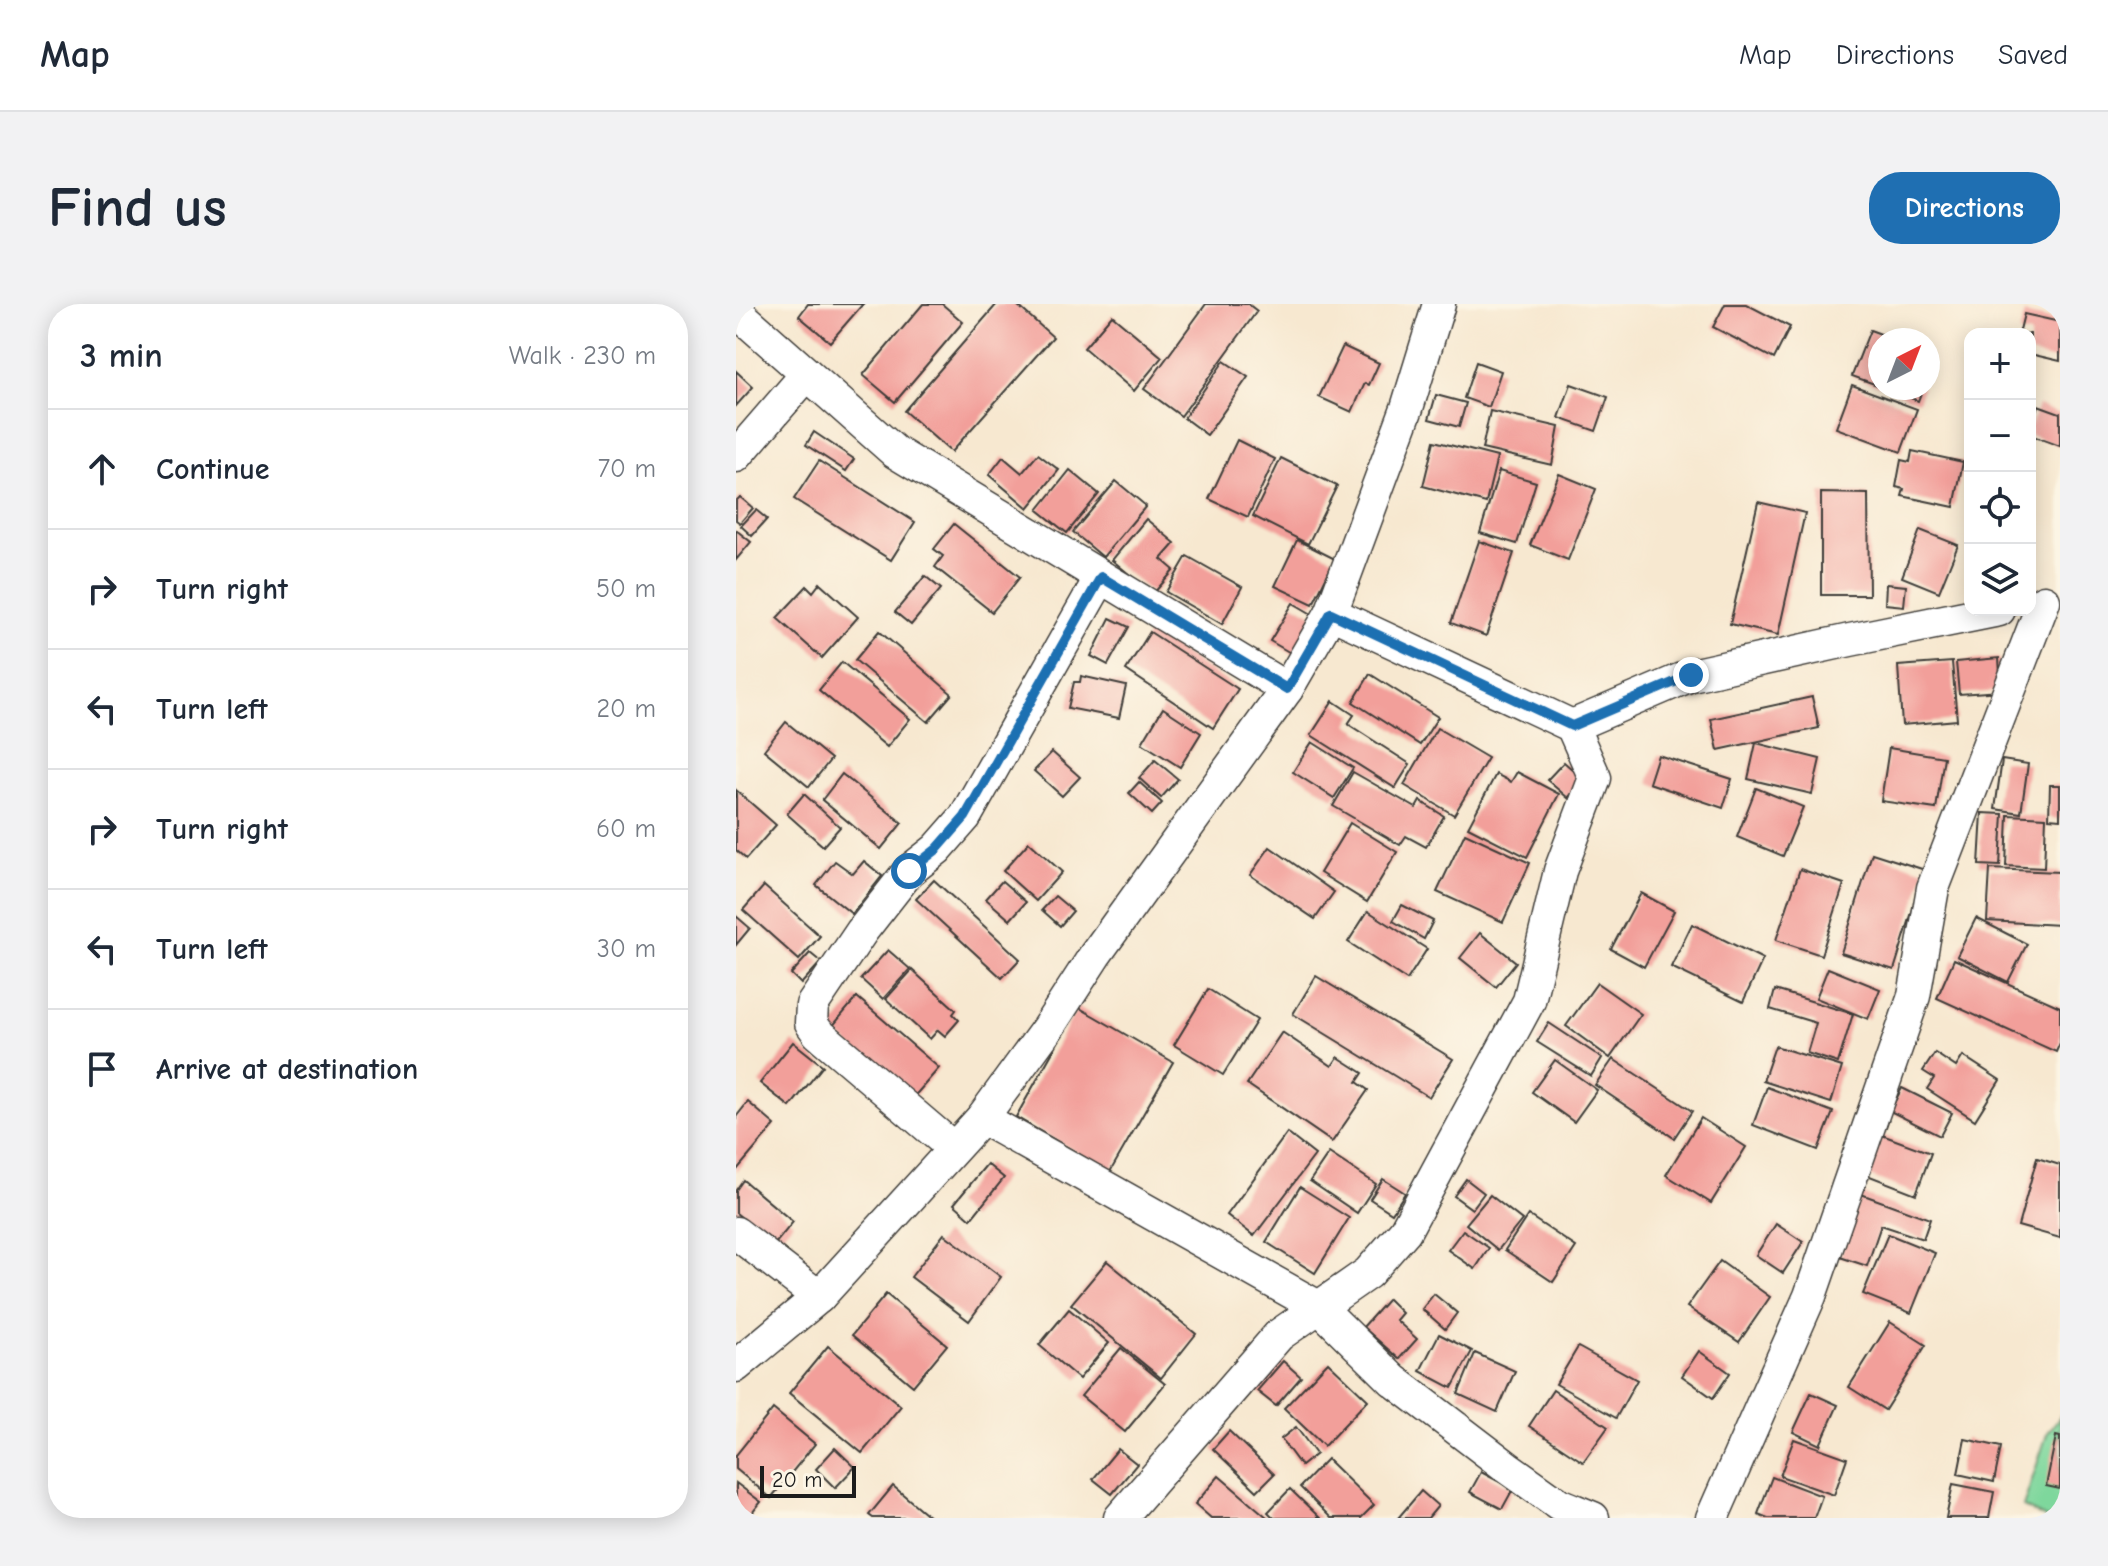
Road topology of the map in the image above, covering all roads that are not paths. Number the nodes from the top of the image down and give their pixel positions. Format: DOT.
graph roads {
  1 [pos="1439,304"];
  2 [pos="736,311"];
  3 [pos="807,374"];
  4 [pos="736,456"];
  5 [pos="1101,577"];
  6 [pos="2045,602"];
  7 [pos="1331,613"];
  8 [pos="1969,616"];
  9 [pos="1287,689"];
  10 [pos="1572,726"];
  11 [pos="982,1118"];
  12 [pos="953,1148"];
  13 [pos="736,1233"];
  14 [pos="819,1297"];
  15 [pos="1320,1308"];
  16 [pos="736,1366"];
  17 [pos="1120,1518"];
  18 [pos="1593,1518"];
  19 [pos="1712,1518"];
  1 -- 7 [label="street"];
  2 -- 3 [label="street"];
  3 -- 4 [label="street"];
  3 -- 5 [label="street"];
  5 -- 9 [label="street"];
  5 -- 12 [label="street"];
  6 -- 19 [label="street"];
  7 -- 9 [label="street"];
  7 -- 10 [label="street"];
  8 -- 10 [label="street"];
  9 -- 11 [label="street"];
  10 -- 15 [label="street"];
  11 -- 12 [label="street"];
  11 -- 15 [label="street"];
  12 -- 14 [label="street"];
  13 -- 14 [label="street"];
  14 -- 16 [label="street"];
  15 -- 17 [label="street"];
  15 -- 18 [label="street"];
}
